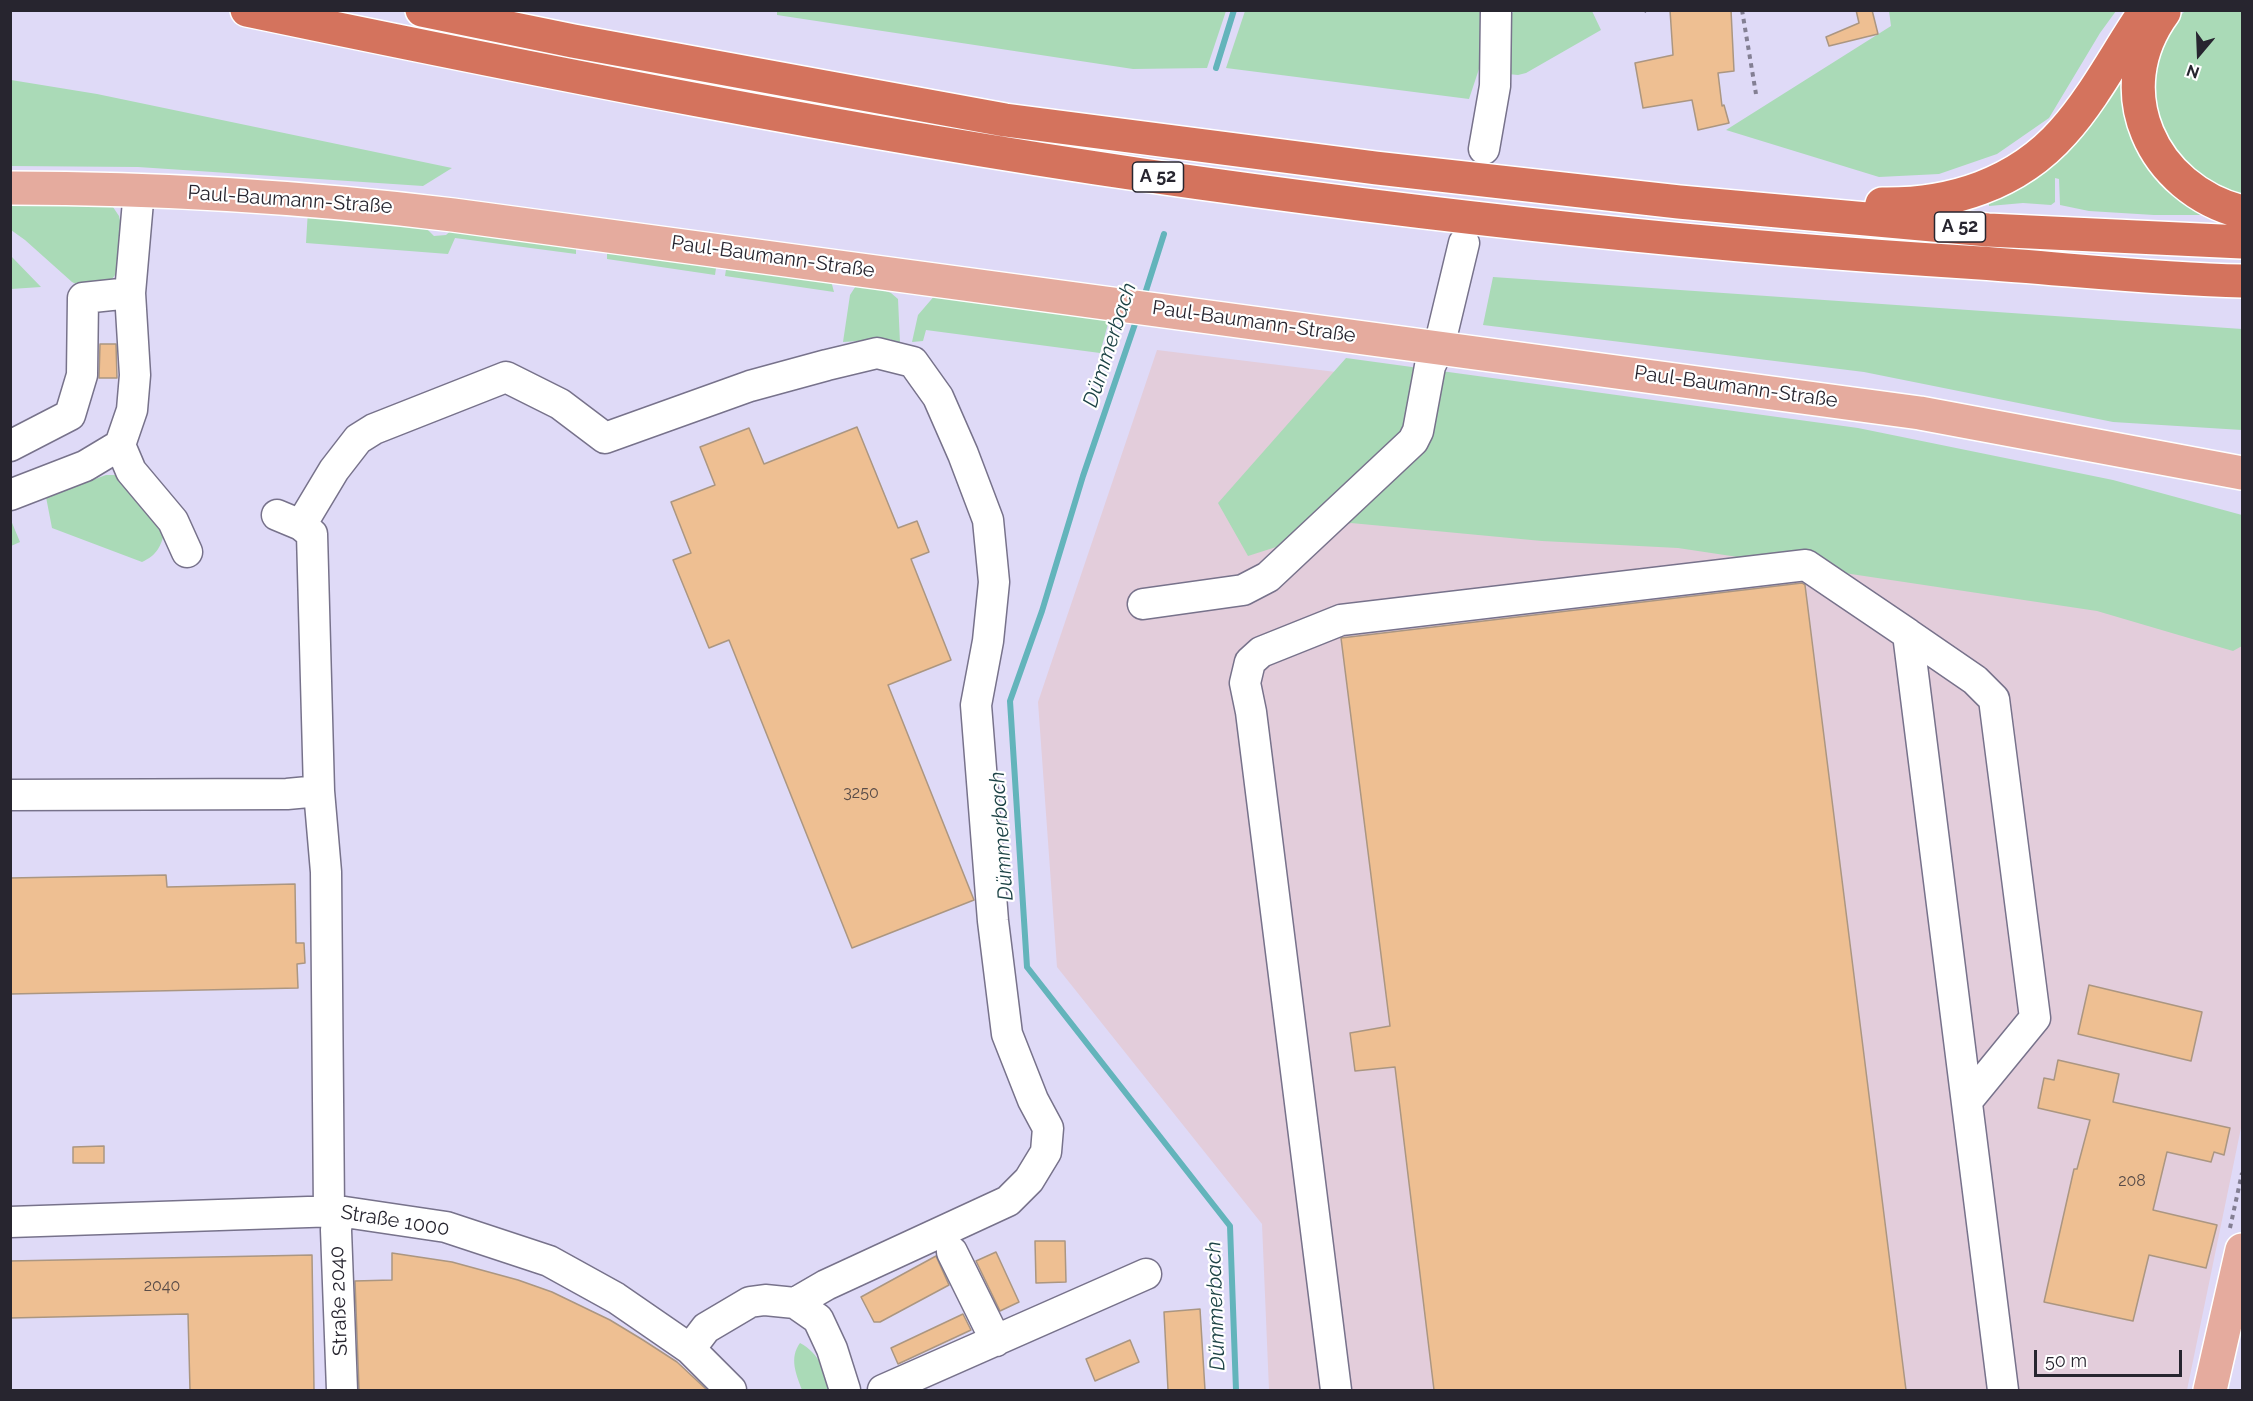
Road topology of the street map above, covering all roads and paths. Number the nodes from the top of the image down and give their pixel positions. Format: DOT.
graph roads {
  1 [pos="247,10"];
  2 [pos="422,10"];
  3 [pos="1496,10"];
  4 [pos="1742,10"];
  5 [pos="2146,10"];
  6 [pos="2166,10"];
  7 [pos="1756,94"];
  8 [pos="1484,149"];
  9 [pos="10,188"];
  10 [pos="139,190"];
  11 [pos="1679,202"];
  12 [pos="2242,212"];
  13 [pos="2242,242"];
  14 [pos="1464,243"];
  15 [pos="2242,281"];
  16 [pos="130,294"];
  17 [pos="1439,347"];
  18 [pos="17,440"];
  19 [pos="120,445"];
  20 [pos="2242,473"];
  21 [pos="10,495"];
  22 [pos="187,552"];
  23 [pos="1143,604"];
  24 [pos="1908,634"];
  25 [pos="320,791"];
  26 [pos="10,795"];
  27 [pos="1966,1101"];
  28 [pos="334,1211"];
  29 [pos="10,1222"];
  30 [pos="2242,1250"];
  31 [pos="952,1252"];
  32 [pos="1146,1274"];
  33 [pos="795,1303"];
  34 [pos="996,1341"];
  35 [pos="690,1349"];
  36 [pos="342,1390"];
  37 [pos="731,1390"];
  38 [pos="845,1390"];
  39 [pos="883,1390"];
  40 [pos="1336,1390"];
  41 [pos="2003,1390"];
  42 [pos="2210,1390"];
  1 -- 15 [label="highway, A 52"];
  2 -- 11 [label="highway, A 52"];
  3 -- 8 [label="street"];
  4 -- 7 [label="path"];
  5 -- 11 [label="highway"];
  6 -- 12 [label="highway"];
  9 -- 10 [label="main road, Paul-Baumann-Straße"];
  10 -- 16 [label="street"];
  10 -- 17 [label="main road, Paul-Baumann-Straße"];
  11 -- 13 [label="highway, A 52"];
  14 -- 17 [label="street"];
  16 -- 18 [label="street"];
  16 -- 19 [label="street"];
  17 -- 20 [label="main road, Paul-Baumann-Straße"];
  17 -- 23 [label="street"];
  19 -- 21 [label="street"];
  19 -- 22 [label="street"];
  24 -- 27 [label="street"];
  24 -- 27 [label="street"];
  24 -- 40 [label="street"];
  25 -- 26 [label="street"];
  25 -- 28 [label="street, Straße 2040"];
  25 -- 33 [label="street, Straße 2040"];
  27 -- 41 [label="street"];
  28 -- 29 [label="street, Straße 1000"];
  28 -- 35 [label="street, Straße 1000"];
  28 -- 36 [label="street, Straße 2040"];
  30 -- 42 [label="main road"];
  31 -- 34 [label="street"];
  32 -- 34 [label="street"];
  33 -- 35 [label="street"];
  33 -- 38 [label="street"];
  34 -- 39 [label="street"];
  35 -- 37 [label="street, Straße 1000"];
}
